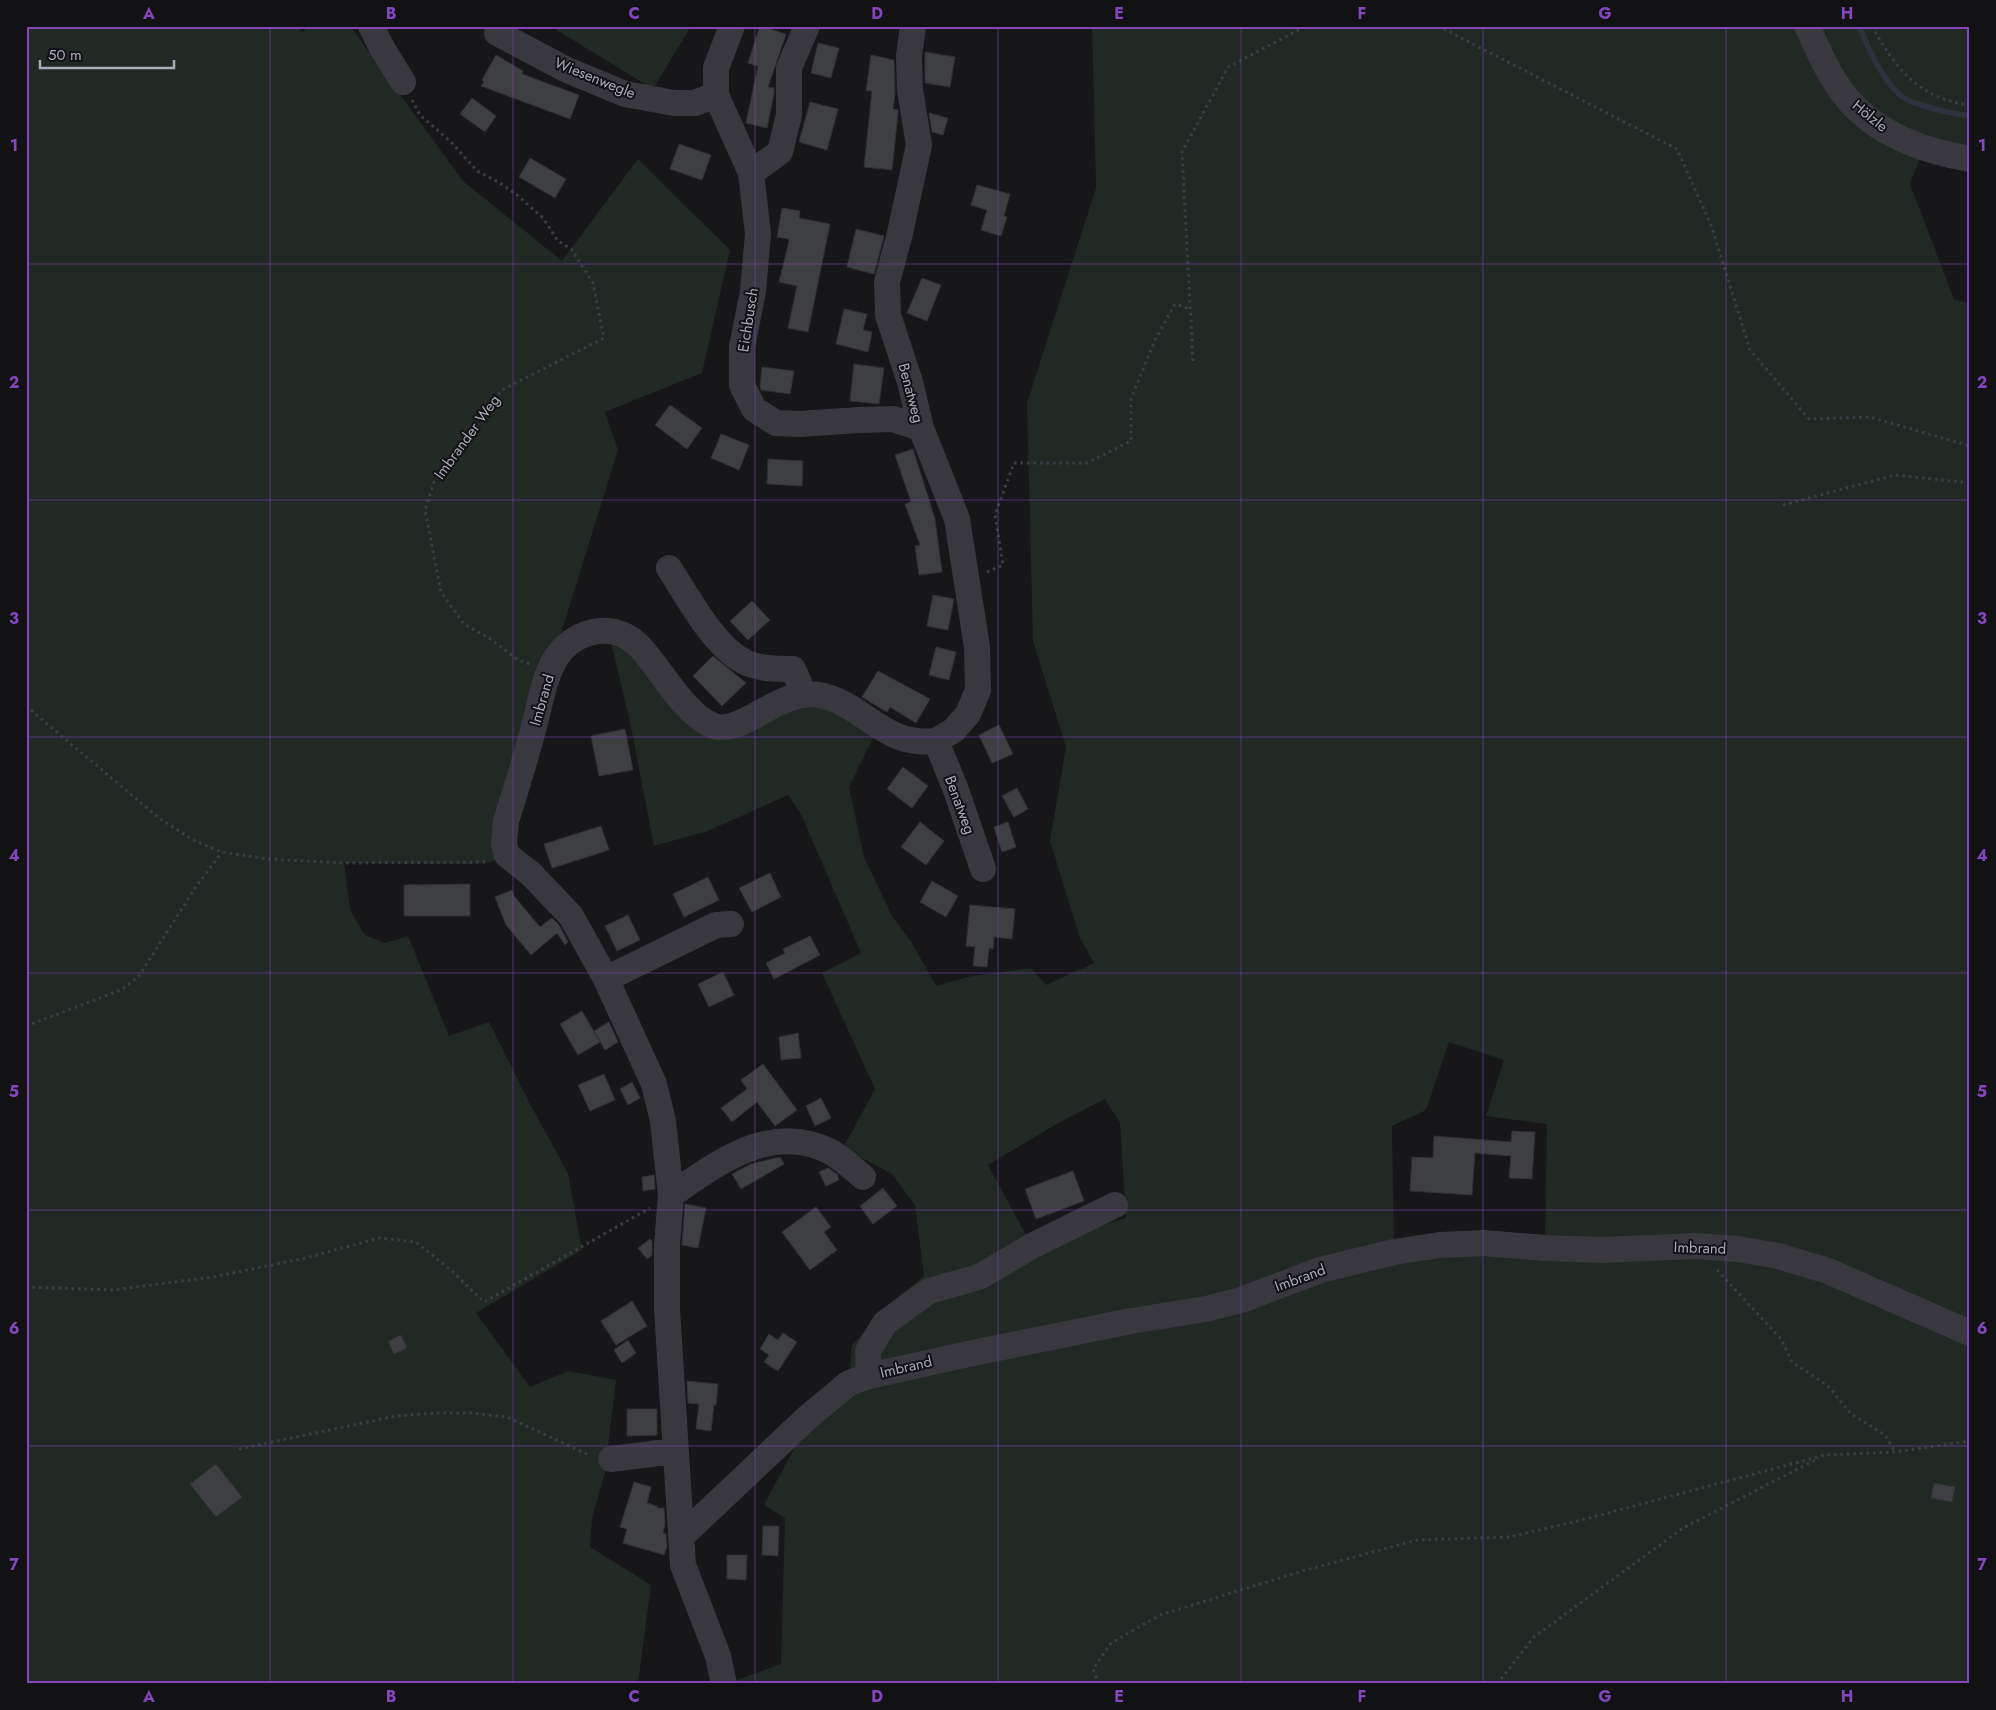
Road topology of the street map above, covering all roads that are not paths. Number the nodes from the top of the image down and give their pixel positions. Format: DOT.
graph roads {
  1 [pos="370,26"];
  2 [pos="732,26"];
  3 [pos="913,26"];
  4 [pos="1807,26"];
  5 [pos="805,30"];
  6 [pos="497,33"];
  7 [pos="403,82"];
  8 [pos="716,95"];
  9 [pos="1970,159"];
  10 [pos="751,173"];
  11 [pos="921,428"];
  12 [pos="669,568"];
  13 [pos="804,694"];
  14 [pos="936,741"];
  15 [pos="983,869"];
  16 [pos="731,924"];
  17 [pos="606,979"];
  18 [pos="863,1177"];
  19 [pos="671,1196"];
  20 [pos="1115,1205"];
  21 [pos="1970,1333"];
  22 [pos="869,1376"];
  23 [pos="675,1451"];
  24 [pos="611,1459"];
  25 [pos="682,1536"];
  26 [pos="724,1684"];
  1 -- 7 [label="street"];
  2 -- 8 [label="street"];
  3 -- 11 [label="street, Benatweg"];
  4 -- 9 [label="street, Hölzle"];
  5 -- 10 [label="street"];
  6 -- 8 [label="street, Wiesenwegle"];
  8 -- 10 [label="street, Eichbusch"];
  10 -- 11 [label="street, Eichbusch"];
  11 -- 14 [label="street, Benatweg"];
  12 -- 13 [label="street"];
  13 -- 14 [label="street"];
  13 -- 17 [label="street, Imbrand"];
  14 -- 15 [label="street, Benatweg"];
  16 -- 17 [label="street"];
  17 -- 19 [label="street"];
  18 -- 19 [label="street"];
  19 -- 23 [label="street"];
  20 -- 22 [label="street"];
  21 -- 22 [label="street, Imbrand"];
  22 -- 25 [label="street, Imbrand"];
  23 -- 24 [label="street"];
  23 -- 25 [label="street"];
  25 -- 26 [label="street"];
}
